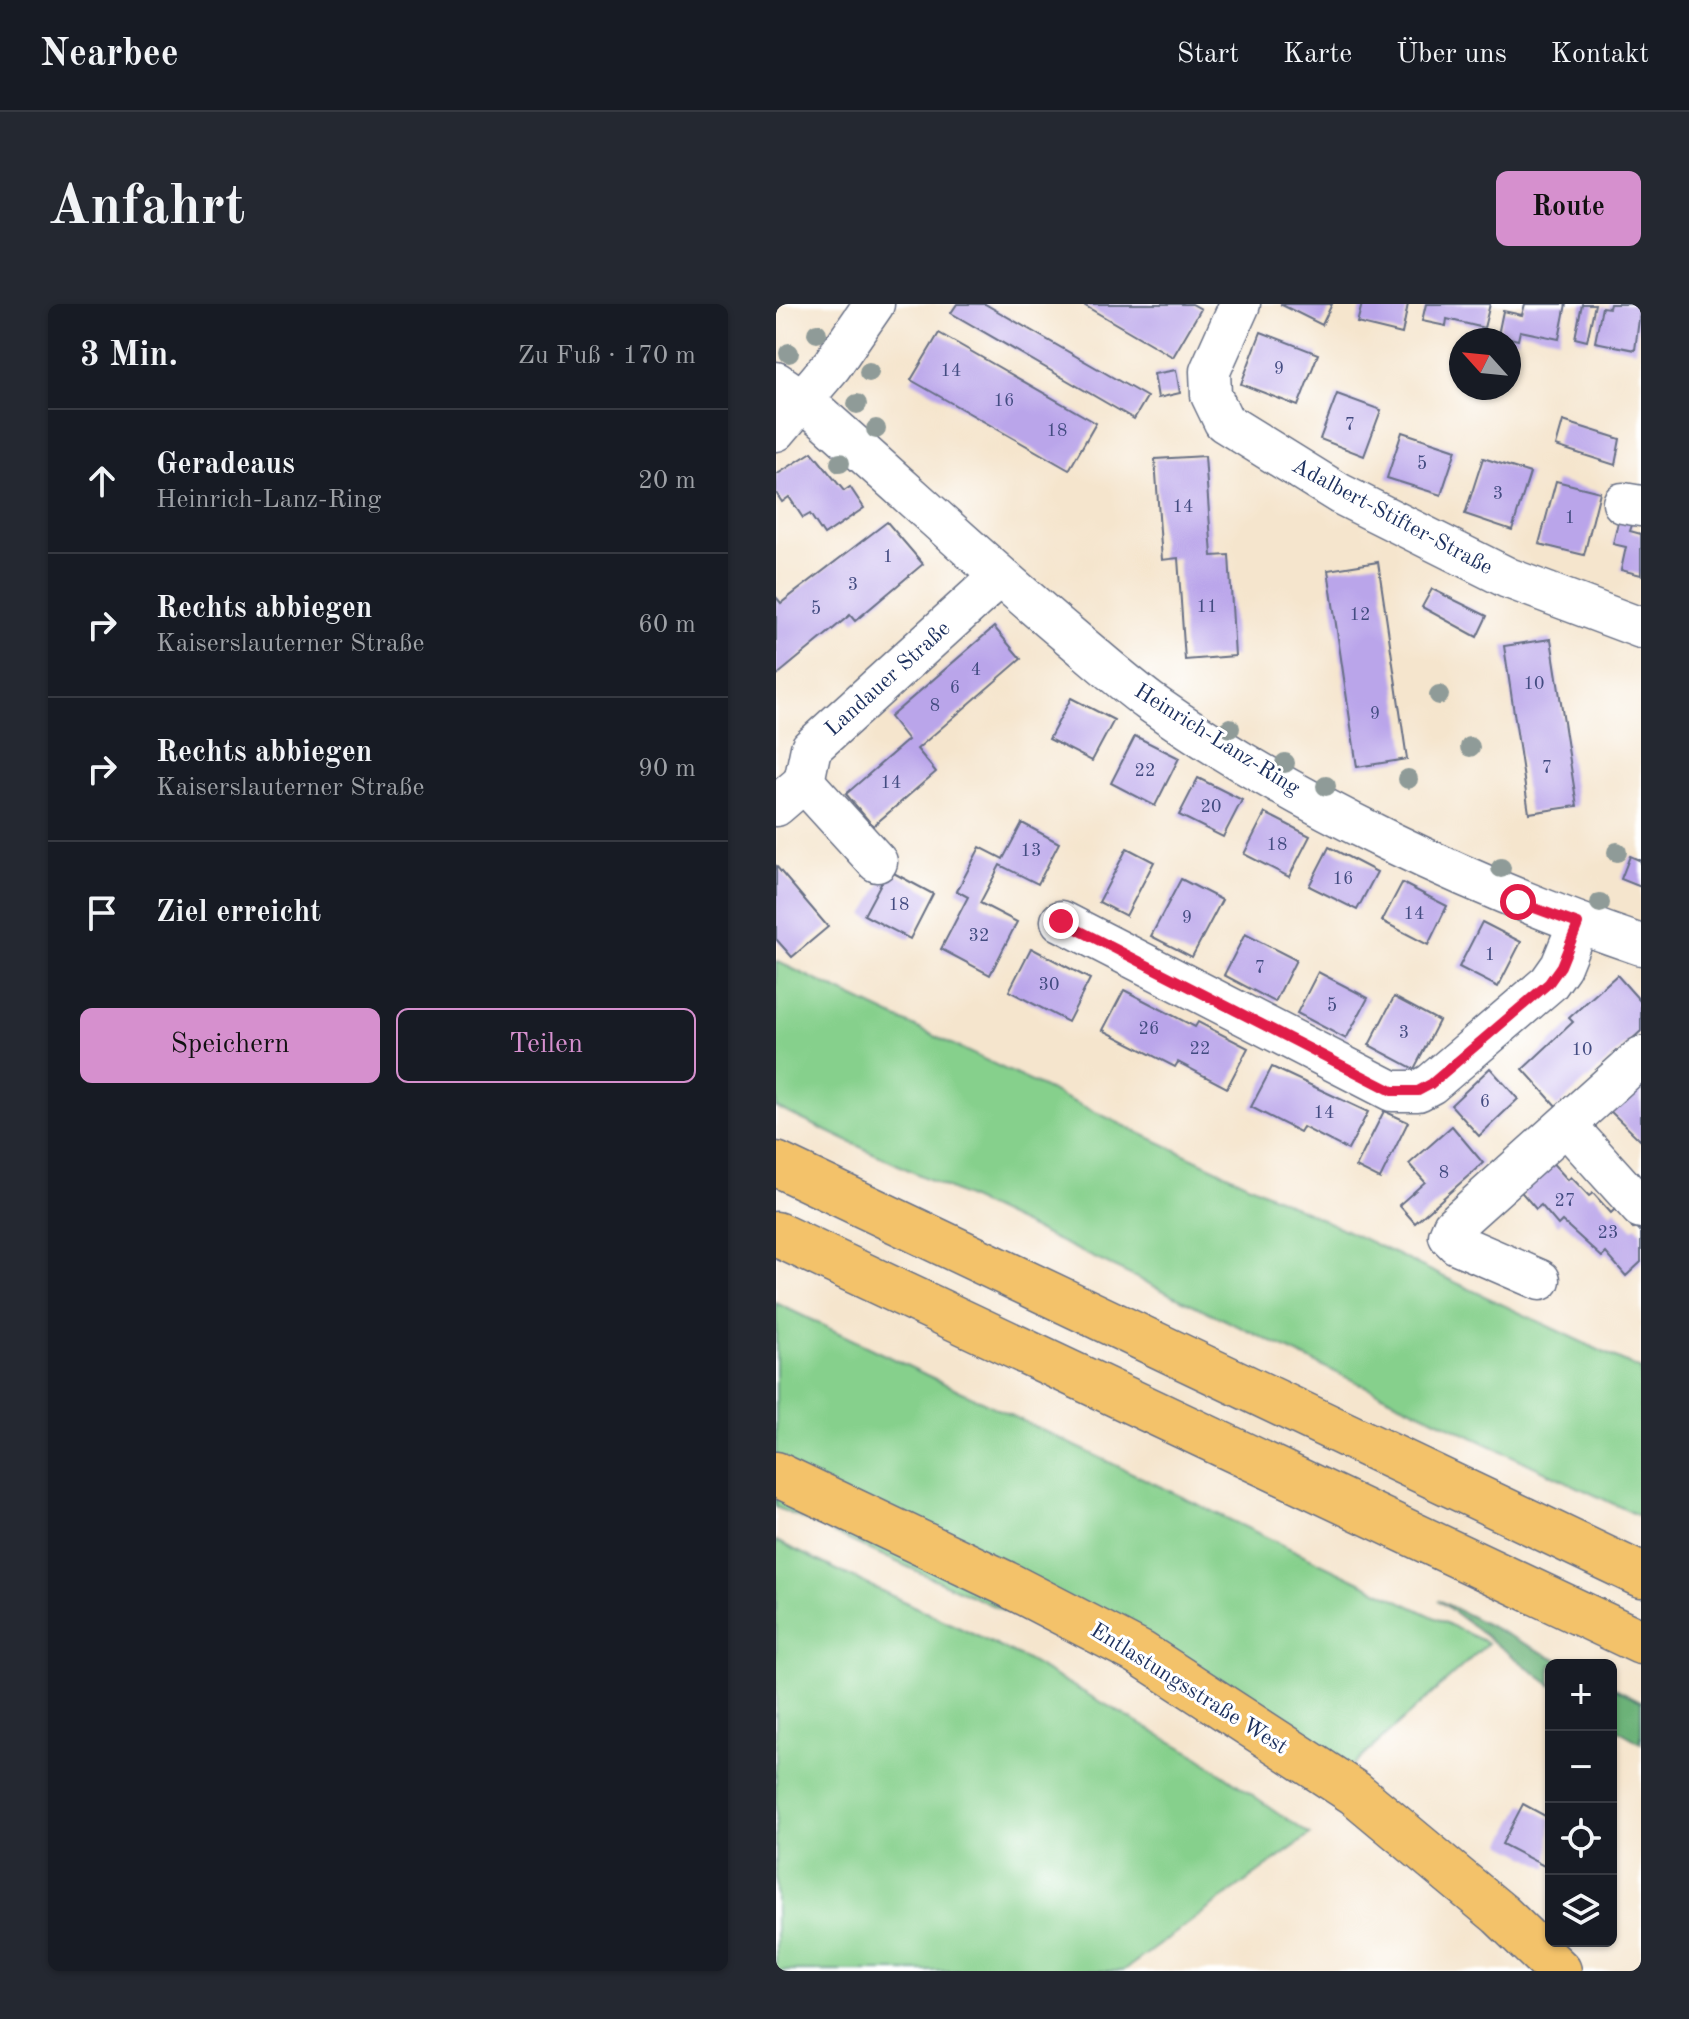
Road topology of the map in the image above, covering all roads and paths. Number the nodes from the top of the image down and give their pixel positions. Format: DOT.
graph roads {
  1 [pos="874,304"];
  2 [pos="1240,304"];
  3 [pos="790,391"];
  4 [pos="776,431"];
  5 [pos="999,577"];
  6 [pos="1641,628"];
  7 [pos="790,794"];
  8 [pos="877,862"];
  9 [pos="1061,921"];
  10 [pos="1578,924"];
  11 [pos="1641,945"];
  12 [pos="1641,1057"];
  13 [pos="1566,1125"];
  14 [pos="776,1164"];
  15 [pos="1641,1208"];
  16 [pos="776,1234"];
  17 [pos="1540,1280"];
  18 [pos="776,1474"];
  19 [pos="1641,1575"];
  20 [pos="1548,1599"];
  21 [pos="1641,1642"];
  22 [pos="1641,1665"];
  23 [pos="1559,1971"];
  1 -- 3 [label="street"];
  2 -- 6 [label="street, Adalbert-Stifter-Straße"];
  3 -- 4 [label="street"];
  3 -- 5 [label="street, Heinrich-Lanz-Ring"];
  5 -- 7 [label="street, Landauer Straße"];
  5 -- 10 [label="street, Heinrich-Lanz-Ring"];
  7 -- 8 [label="street, Landauer Straße"];
  9 -- 10 [label="street"];
  10 -- 11 [label="street, Heinrich-Lanz-Ring"];
  12 -- 13 [label="street"];
  13 -- 15 [label="street"];
  13 -- 17 [label="street"];
  14 -- 19 [label="main road"];
  16 -- 20 [label="main road"];
  18 -- 23 [label="main road, Entlastungsstraße West"];
  20 -- 21 [label="main road"];
  20 -- 22 [label="main road"];
}
